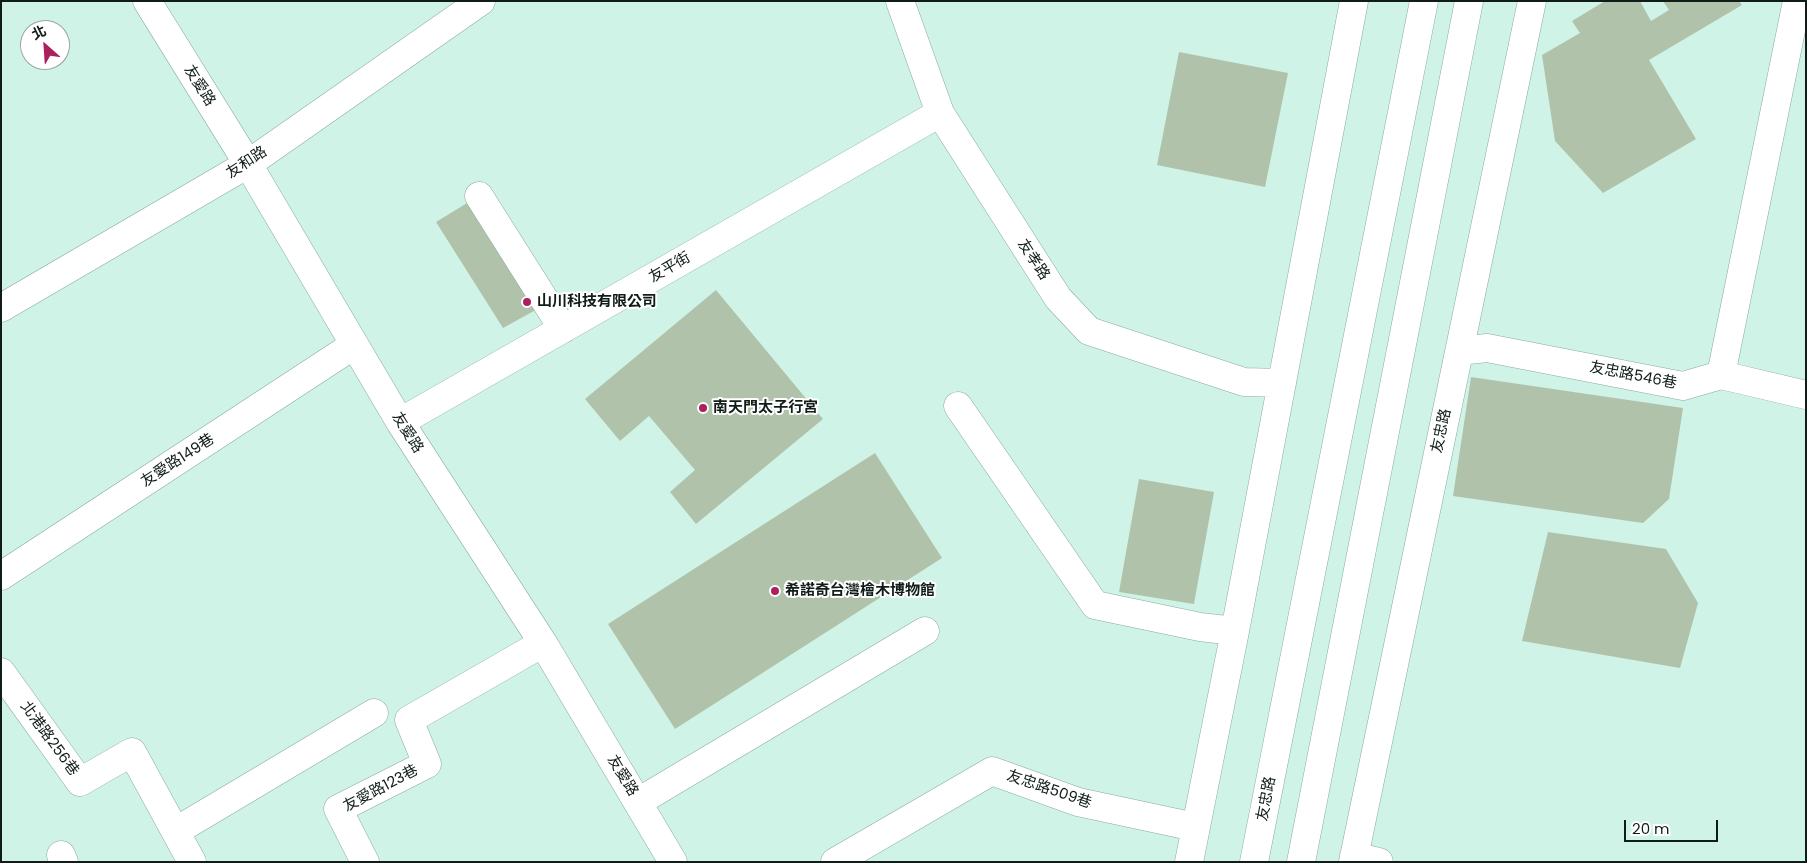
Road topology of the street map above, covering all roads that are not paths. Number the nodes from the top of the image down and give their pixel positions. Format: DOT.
graph roads {
  1 [pos="146,1"];
  2 [pos="900,1"];
  3 [pos="1354,1"];
  4 [pos="1424,1"];
  5 [pos="1469,1"];
  6 [pos="1532,1"];
  7 [pos="1797,1"];
  8 [pos="479,2"];
  9 [pos="940,113"];
  10 [pos="248,164"];
  11 [pos="479,196"];
  12 [pos="1,308"];
  13 [pos="563,329"];
  14 [pos="354,345"];
  15 [pos="1459,351"];
  16 [pos="1721,375"];
  17 [pos="1282,383"];
  18 [pos="1806,395"];
  19 [pos="958,406"];
  20 [pos="400,422"];
  21 [pos="1,576"];
  22 [pos="925,631"];
  23 [pos="1235,631"];
  24 [pos="543,643"];
  25 [pos="1,672"];
  26 [pos="374,712"];
  27 [pos="638,802"];
  28 [pos="1195,827"];
  29 [pos="176,831"];
  30 [pos="1362,860"];
  31 [pos="192,862"];
  32 [pos="365,862"];
  33 [pos="673,862"];
  34 [pos="835,862"];
  35 [pos="1188,862"];
  36 [pos="1254,862"];
  37 [pos="1301,862"];
  1 -- 10 [label="street, 友愛路"];
  2 -- 9 [label="street, 友孝路"];
  3 -- 17 [label="street"];
  4 -- 36 [label="street, 友忠路"];
  5 -- 37 [label="street"];
  6 -- 15 [label="street, 友忠路"];
  7 -- 16 [label="street"];
  8 -- 10 [label="street, 友和路"];
  9 -- 13 [label="street, 友平街"];
  9 -- 17 [label="street, 友孝路"];
  10 -- 12 [label="street, 友和路"];
  10 -- 14 [label="street, 友愛路"];
  11 -- 13 [label="street"];
  13 -- 20 [label="street, 友平街"];
  14 -- 20 [label="street, 友愛路"];
  14 -- 21 [label="street, 友愛路149巷"];
  15 -- 16 [label="street, 友忠路546巷"];
  15 -- 30 [label="street, 友忠路"];
  16 -- 18 [label="street, 友忠路546巷"];
  17 -- 23 [label="street"];
  19 -- 23 [label="street"];
  20 -- 24 [label="street, 友愛路"];
  22 -- 27 [label="street"];
  23 -- 28 [label="street"];
  24 -- 27 [label="street, 友愛路"];
  24 -- 32 [label="street, 友愛路123巷"];
  25 -- 29 [label="street, 北港路256巷"];
  26 -- 29 [label="street"];
  27 -- 33 [label="street, 友愛路"];
  28 -- 34 [label="street, 友忠路509巷"];
  28 -- 35 [label="street"];
  29 -- 31 [label="street, 北港路256巷"];
}
